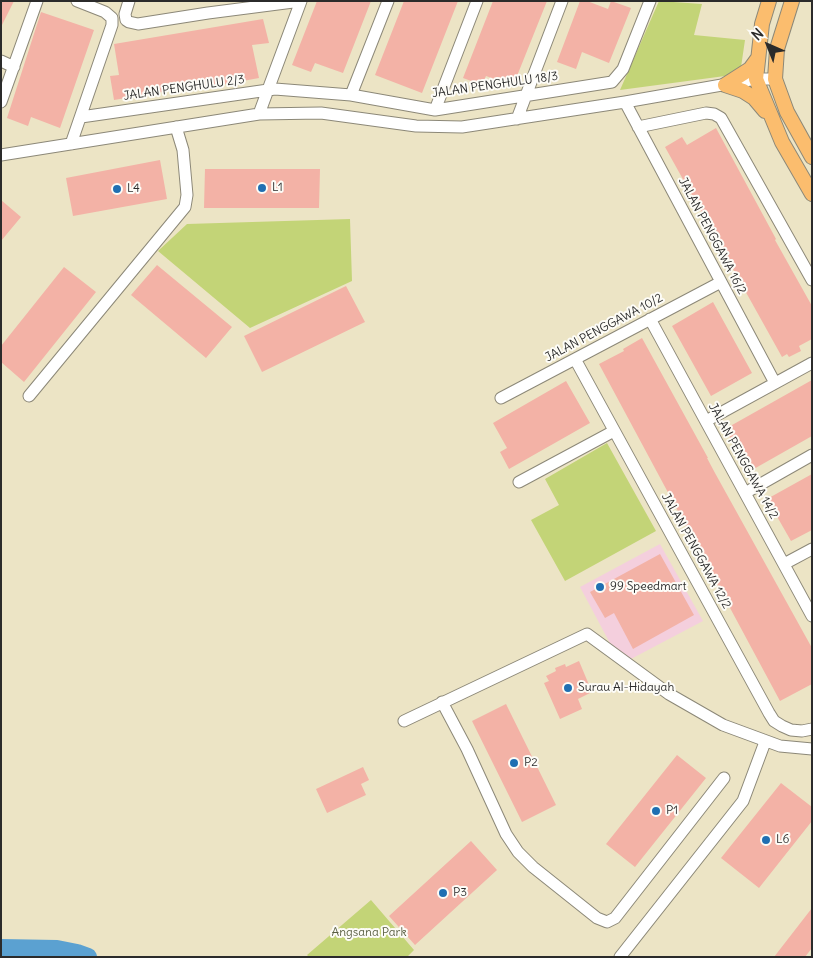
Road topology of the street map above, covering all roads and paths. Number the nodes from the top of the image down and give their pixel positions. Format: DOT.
graph roads {
  1 [pos="37,1"];
  2 [pos="77,1"];
  3 [pos="129,1"];
  4 [pos="212,1"];
  5 [pos="388,1"];
  6 [pos="477,1"];
  7 [pos="562,1"];
  8 [pos="650,1"];
  9 [pos="769,1"];
  10 [pos="792,1"];
  11 [pos="298,2"];
  12 [pos="208,13"];
  13 [pos="758,58"];
  14 [pos="1,61"];
  15 [pos="14,67"];
  16 [pos="756,79"];
  17 [pos="775,79"];
  18 [pos="725,85"];
  19 [pos="292,89"];
  20 [pos="268,90"];
  21 [pos="351,95"];
  22 [pos="526,96"];
  23 [pos="1,102"];
  24 [pos="625,102"];
  25 [pos="435,110"];
  26 [pos="259,114"];
  27 [pos="81,117"];
  28 [pos="771,117"];
  29 [pos="517,119"];
  30 [pos="176,127"];
  31 [pos="638,127"];
  32 [pos="71,144"];
  33 [pos="1,155"];
  34 [pos="812,157"];
  35 [pos="812,194"];
  36 [pos="812,280"];
  37 [pos="721,282"];
  38 [pos="650,319"];
  39 [pos="575,359"];
  40 [pos="812,363"];
  41 [pos="775,383"];
  42 [pos="29,396"];
  43 [pos="501,398"];
  44 [pos="706,421"];
  45 [pos="614,432"];
  46 [pos="812,456"];
  47 [pos="519,482"];
  48 [pos="745,493"];
  49 [pos="812,549"];
  50 [pos="784,564"];
  51 [pos="812,616"];
  52 [pos="442,702"];
  53 [pos="404,721"];
  54 [pos="812,729"];
  55 [pos="765,742"];
  56 [pos="812,749"];
  57 [pos="724,778"];
  58 [pos="620,957"];
  1 -- 15 [label="street"];
  2 -- 27 [label="street"];
  3 -- 12 [label="street"];
  4 -- 12 [label="street"];
  5 -- 21 [label="street"];
  6 -- 25 [label="street"];
  7 -- 22 [label="street"];
  8 -- 22 [label="street, JALAN PENGHULU 18/3"];
  9 -- 13 [label="main road"];
  10 -- 17 [label="main road"];
  11 -- 12 [label="street"];
  11 -- 20 [label="street"];
  13 -- 16 [label="main road"];
  13 -- 18 [label="main road"];
  14 -- 15 [label="street"];
  15 -- 23 [label="street"];
  16 -- 17 [label="street"];
  16 -- 18 [label="street"];
  16 -- 28 [label="main road"];
  17 -- 34 [label="main road"];
  18 -- 24 [label="street"];
  18 -- 28 [label="main road"];
  19 -- 20 [label="street, JALAN PENGHULU 2/3"];
  19 -- 21 [label="street, JALAN PENGHULU 18/3"];
  20 -- 26 [label="street"];
  20 -- 27 [label="street, JALAN PENGHULU 2/3"];
  21 -- 25 [label="street, JALAN PENGHULU 18/3"];
  22 -- 25 [label="street, JALAN PENGHULU 18/3"];
  22 -- 29 [label="street"];
  24 -- 29 [label="street"];
  24 -- 31 [label="street, JALAN PENGGAWA 16/2"];
  26 -- 29 [label="street"];
  26 -- 30 [label="street"];
  27 -- 32 [label="street"];
  28 -- 35 [label="main road"];
  30 -- 32 [label="street"];
  30 -- 42 [label="street"];
  31 -- 36 [label="street"];
  31 -- 37 [label="street, JALAN PENGGAWA 16/2"];
  32 -- 33 [label="street"];
  37 -- 38 [label="street, JALAN PENGGAWA 10/2"];
  37 -- 41 [label="street, JALAN PENGGAWA 16/2"];
  38 -- 39 [label="street, JALAN PENGGAWA 10/2"];
  38 -- 44 [label="street, JALAN PENGGAWA 14/2"];
  39 -- 43 [label="street, JALAN PENGGAWA 10/2"];
  39 -- 45 [label="street, JALAN PENGGAWA 12/2"];
  40 -- 41 [label="street"];
  41 -- 44 [label="street"];
  44 -- 48 [label="street, JALAN PENGGAWA 14/2"];
  45 -- 47 [label="street"];
  45 -- 54 [label="street, JALAN PENGGAWA 12/2"];
  46 -- 48 [label="street"];
  48 -- 50 [label="street, JALAN PENGGAWA 14/2"];
  49 -- 50 [label="street"];
  50 -- 51 [label="street, JALAN PENGGAWA 14/2"];
  52 -- 53 [label="street"];
  52 -- 55 [label="street"];
  52 -- 57 [label="street"];
  55 -- 56 [label="street"];
  55 -- 58 [label="street"];
}
